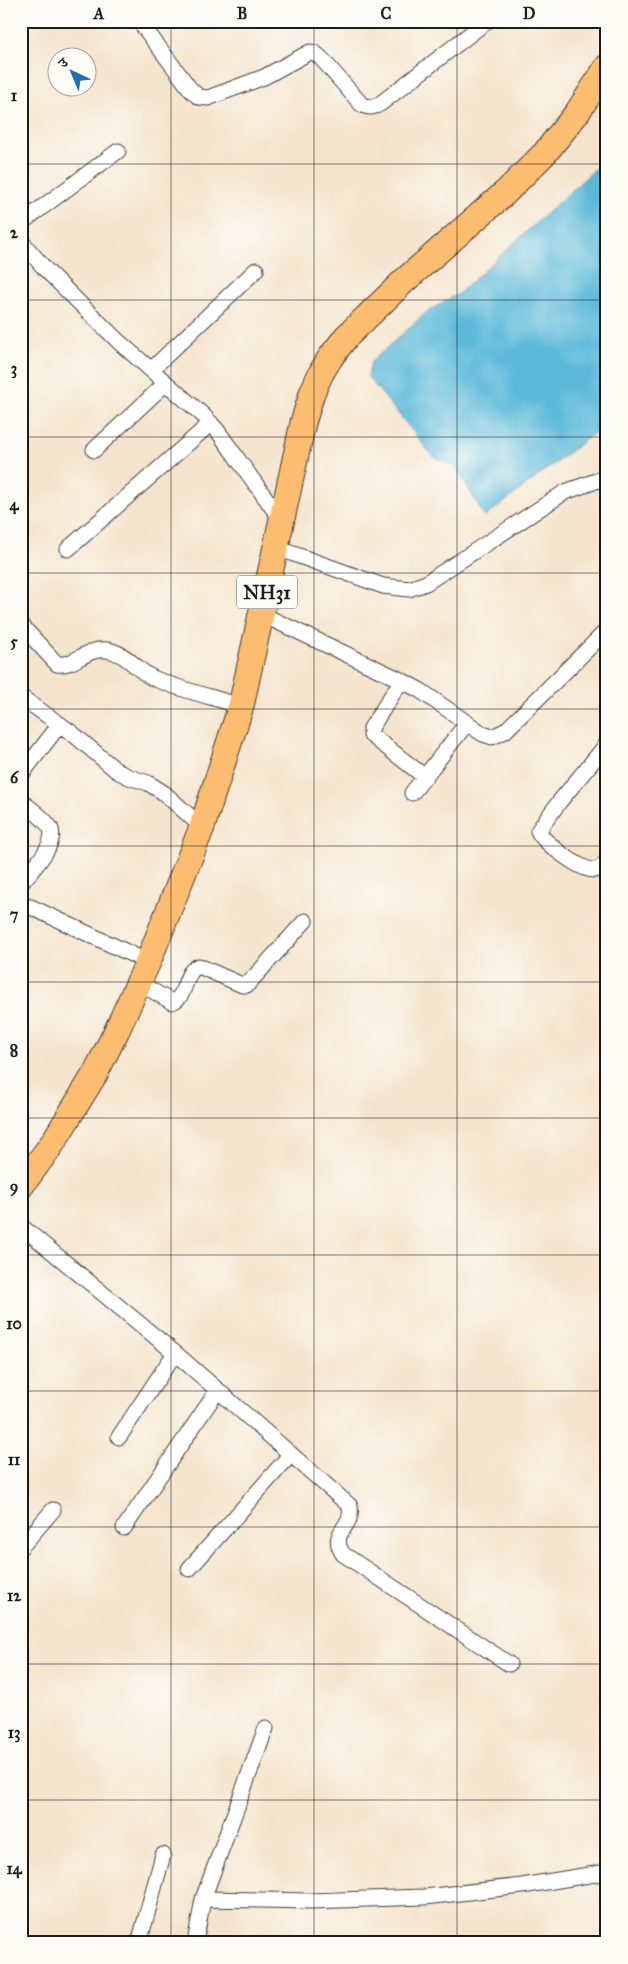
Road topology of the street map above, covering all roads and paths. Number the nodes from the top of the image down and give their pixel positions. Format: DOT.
graph roads {
  1 [pos="139,21"];
  2 [pos="487,21"];
  3 [pos="607,67"];
  4 [pos="118,150"];
  5 [pos="21,223"];
  6 [pos="21,241"];
  7 [pos="256,270"];
  8 [pos="151,370"];
  9 [pos="166,383"];
  10 [pos="211,423"];
  11 [pos="94,450"];
  12 [pos="607,477"];
  13 [pos="282,521"];
  14 [pos="277,548"];
  15 [pos="68,549"];
  16 [pos="263,615"];
  17 [pos="21,625"];
  18 [pos="607,630"];
  19 [pos="401,681"];
  20 [pos="21,697"];
  21 [pos="241,706"];
  22 [pos="467,723"];
  23 [pos="60,724"];
  24 [pos="607,744"];
  25 [pos="21,775"];
  26 [pos="425,777"];
  27 [pos="412,793"];
  28 [pos="21,801"];
  29 [pos="202,827"];
  30 [pos="607,860"];
  31 [pos="21,883"];
  32 [pos="21,905"];
  33 [pos="305,921"];
  34 [pos="143,973"];
  35 [pos="21,1186"];
  36 [pos="21,1226"];
  37 [pos="175,1353"];
  38 [pos="218,1390"];
  39 [pos="119,1437"];
  40 [pos="291,1454"];
  41 [pos="53,1510"];
  42 [pos="124,1528"];
  43 [pos="21,1547"];
  44 [pos="189,1570"];
  45 [pos="509,1664"];
  46 [pos="266,1728"];
  47 [pos="163,1854"];
  48 [pos="607,1872"];
  49 [pos="204,1899"];
  50 [pos="140,1943"];
  51 [pos="195,1943"];
  1 -- 2 [label="street"];
  3 -- 13 [label="highway, NH31"];
  4 -- 5 [label="street"];
  6 -- 8 [label="street"];
  7 -- 8 [label="street"];
  8 -- 9 [label="street"];
  9 -- 10 [label="street"];
  9 -- 11 [label="street"];
  10 -- 13 [label="street"];
  10 -- 15 [label="street"];
  12 -- 14 [label="street"];
  13 -- 14 [label="highway, NH31"];
  14 -- 16 [label="highway, NH31"];
  16 -- 19 [label="street"];
  16 -- 21 [label="highway, NH31"];
  17 -- 21 [label="street"];
  18 -- 22 [label="street"];
  19 -- 22 [label="street"];
  19 -- 26 [label="street"];
  20 -- 23 [label="street"];
  21 -- 29 [label="highway, NH31"];
  22 -- 26 [label="street"];
  23 -- 25 [label="street"];
  23 -- 29 [label="street"];
  24 -- 30 [label="street"];
  26 -- 27 [label="street"];
  28 -- 31 [label="street"];
  29 -- 34 [label="highway, NH31"];
  32 -- 34 [label="street"];
  33 -- 34 [label="street"];
  34 -- 35 [label="highway, NH31"];
  36 -- 37 [label="street"];
  37 -- 38 [label="street"];
  37 -- 39 [label="street"];
  38 -- 40 [label="street"];
  38 -- 42 [label="street"];
  40 -- 44 [label="street"];
  40 -- 45 [label="street"];
  41 -- 43 [label="street"];
  46 -- 49 [label="street"];
  47 -- 50 [label="street"];
  48 -- 49 [label="street"];
  49 -- 51 [label="street"];
}
